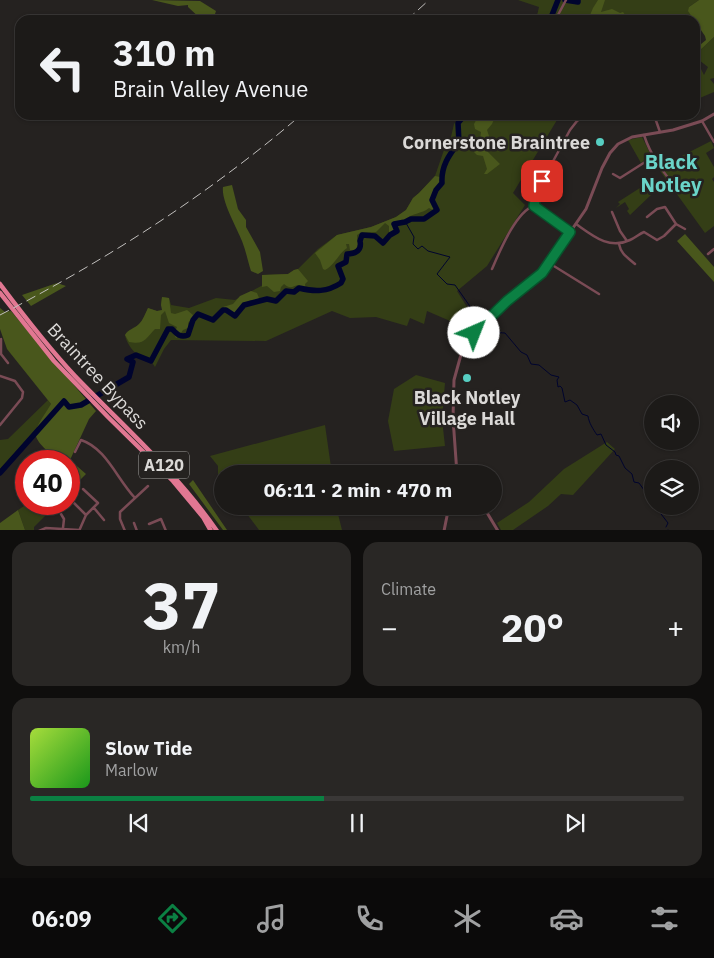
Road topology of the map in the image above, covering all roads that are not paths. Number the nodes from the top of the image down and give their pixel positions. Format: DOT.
graph roads {
  1 [pos="566,1"];
  2 [pos="558,15"];
  3 [pos="714,114"];
  4 [pos="579,120"];
  5 [pos="656,120"];
  6 [pos="702,121"];
  7 [pos="660,132"];
  8 [pos="644,135"];
  9 [pos="714,142"];
  10 [pos="653,157"];
  11 [pos="613,174"];
  12 [pos="678,190"];
  13 [pos="534,206"];
  14 [pos="612,212"];
  15 [pos="647,217"];
  16 [pos="576,224"];
  17 [pos="676,224"];
  18 [pos="686,229"];
  19 [pos="570,232"];
  20 [pos="627,241"];
  21 [pos="619,244"];
  22 [pos="714,249"];
  23 [pos="708,254"];
  24 [pos="549,263"];
  25 [pos="634,264"];
  26 [pos="492,269"];
  27 [pos="0,284"];
  28 [pos="0,293"];
  29 [pos="599,294"];
  30 [pos="1,339"];
  31 [pos="1,354"];
  32 [pos="8,363"];
  33 [pos="0,376"];
  34 [pos="87,391"];
  35 [pos="103,408"];
  36 [pos="0,425"];
  37 [pos="76,450"];
  38 [pos="457,465"];
  39 [pos="148,486"];
  40 [pos="84,489"];
  41 [pos="134,498"];
  42 [pos="93,508"];
  43 [pos="80,509"];
  44 [pos="62,515"];
  45 [pos="86,515"];
  46 [pos="447,515"];
  47 [pos="489,515"];
  48 [pos="104,520"];
  49 [pos="134,523"];
  50 [pos="149,524"];
  51 [pos="63,528"];
  52 [pos="58,529"];
  53 [pos="39,530"];
  54 [pos="79,530"];
  55 [pos="125,530"];
  56 [pos="137,530"];
  57 [pos="166,530"];
  58 [pos="211,530"];
  59 [pos="217,530"];
  60 [pos="444,530"];
  61 [pos="498,530"];
  1 -- 2 [label="street"];
  3 -- 6 [label="street"];
  4 -- 13 [label="street"];
  5 -- 7 [label="street"];
  6 -- 7 [label="street"];
  6 -- 9 [label="street"];
  7 -- 8 [label="street"];
  8 -- 10 [label="street"];
  8 -- 16 [label="street"];
  10 -- 11 [label="street"];
  10 -- 12 [label="street"];
  13 -- 19 [label="street"];
  13 -- 26 [label="street"];
  14 -- 20 [label="street"];
  15 -- 17 [label="street"];
  16 -- 19 [label="street"];
  16 -- 21 [label="street"];
  17 -- 18 [label="street"];
  17 -- 20 [label="street"];
  19 -- 24 [label="street"];
  20 -- 21 [label="street"];
  21 -- 25 [label="street"];
  22 -- 23 [label="street"];
  24 -- 29 [label="street"];
  24 -- 38 [label="street"];
  27 -- 34 [label="highway, Braintree Bypass / A120"];
  28 -- 34 [label="highway, Braintree Bypass / A120"];
  30 -- 31 [label="street"];
  31 -- 32 [label="street"];
  33 -- 36 [label="street"];
  34 -- 35 [label="highway, Braintree Bypass / A120"];
  35 -- 58 [label="highway, Braintree Bypass / A120"];
  35 -- 59 [label="highway, Braintree Bypass / A120"];
  37 -- 41 [label="street"];
  39 -- 41 [label="street"];
  40 -- 42 [label="street"];
  41 -- 55 [label="street"];
  42 -- 45 [label="street"];
  42 -- 48 [label="street"];
  43 -- 45 [label="street"];
  44 -- 51 [label="street"];
  45 -- 54 [label="street"];
  46 -- 60 [label="street"];
  47 -- 61 [label="street"];
  49 -- 56 [label="street"];
  50 -- 57 [label="street"];
  51 -- 52 [label="street"];
  51 -- 54 [label="street"];
  52 -- 53 [label="street"];
}
